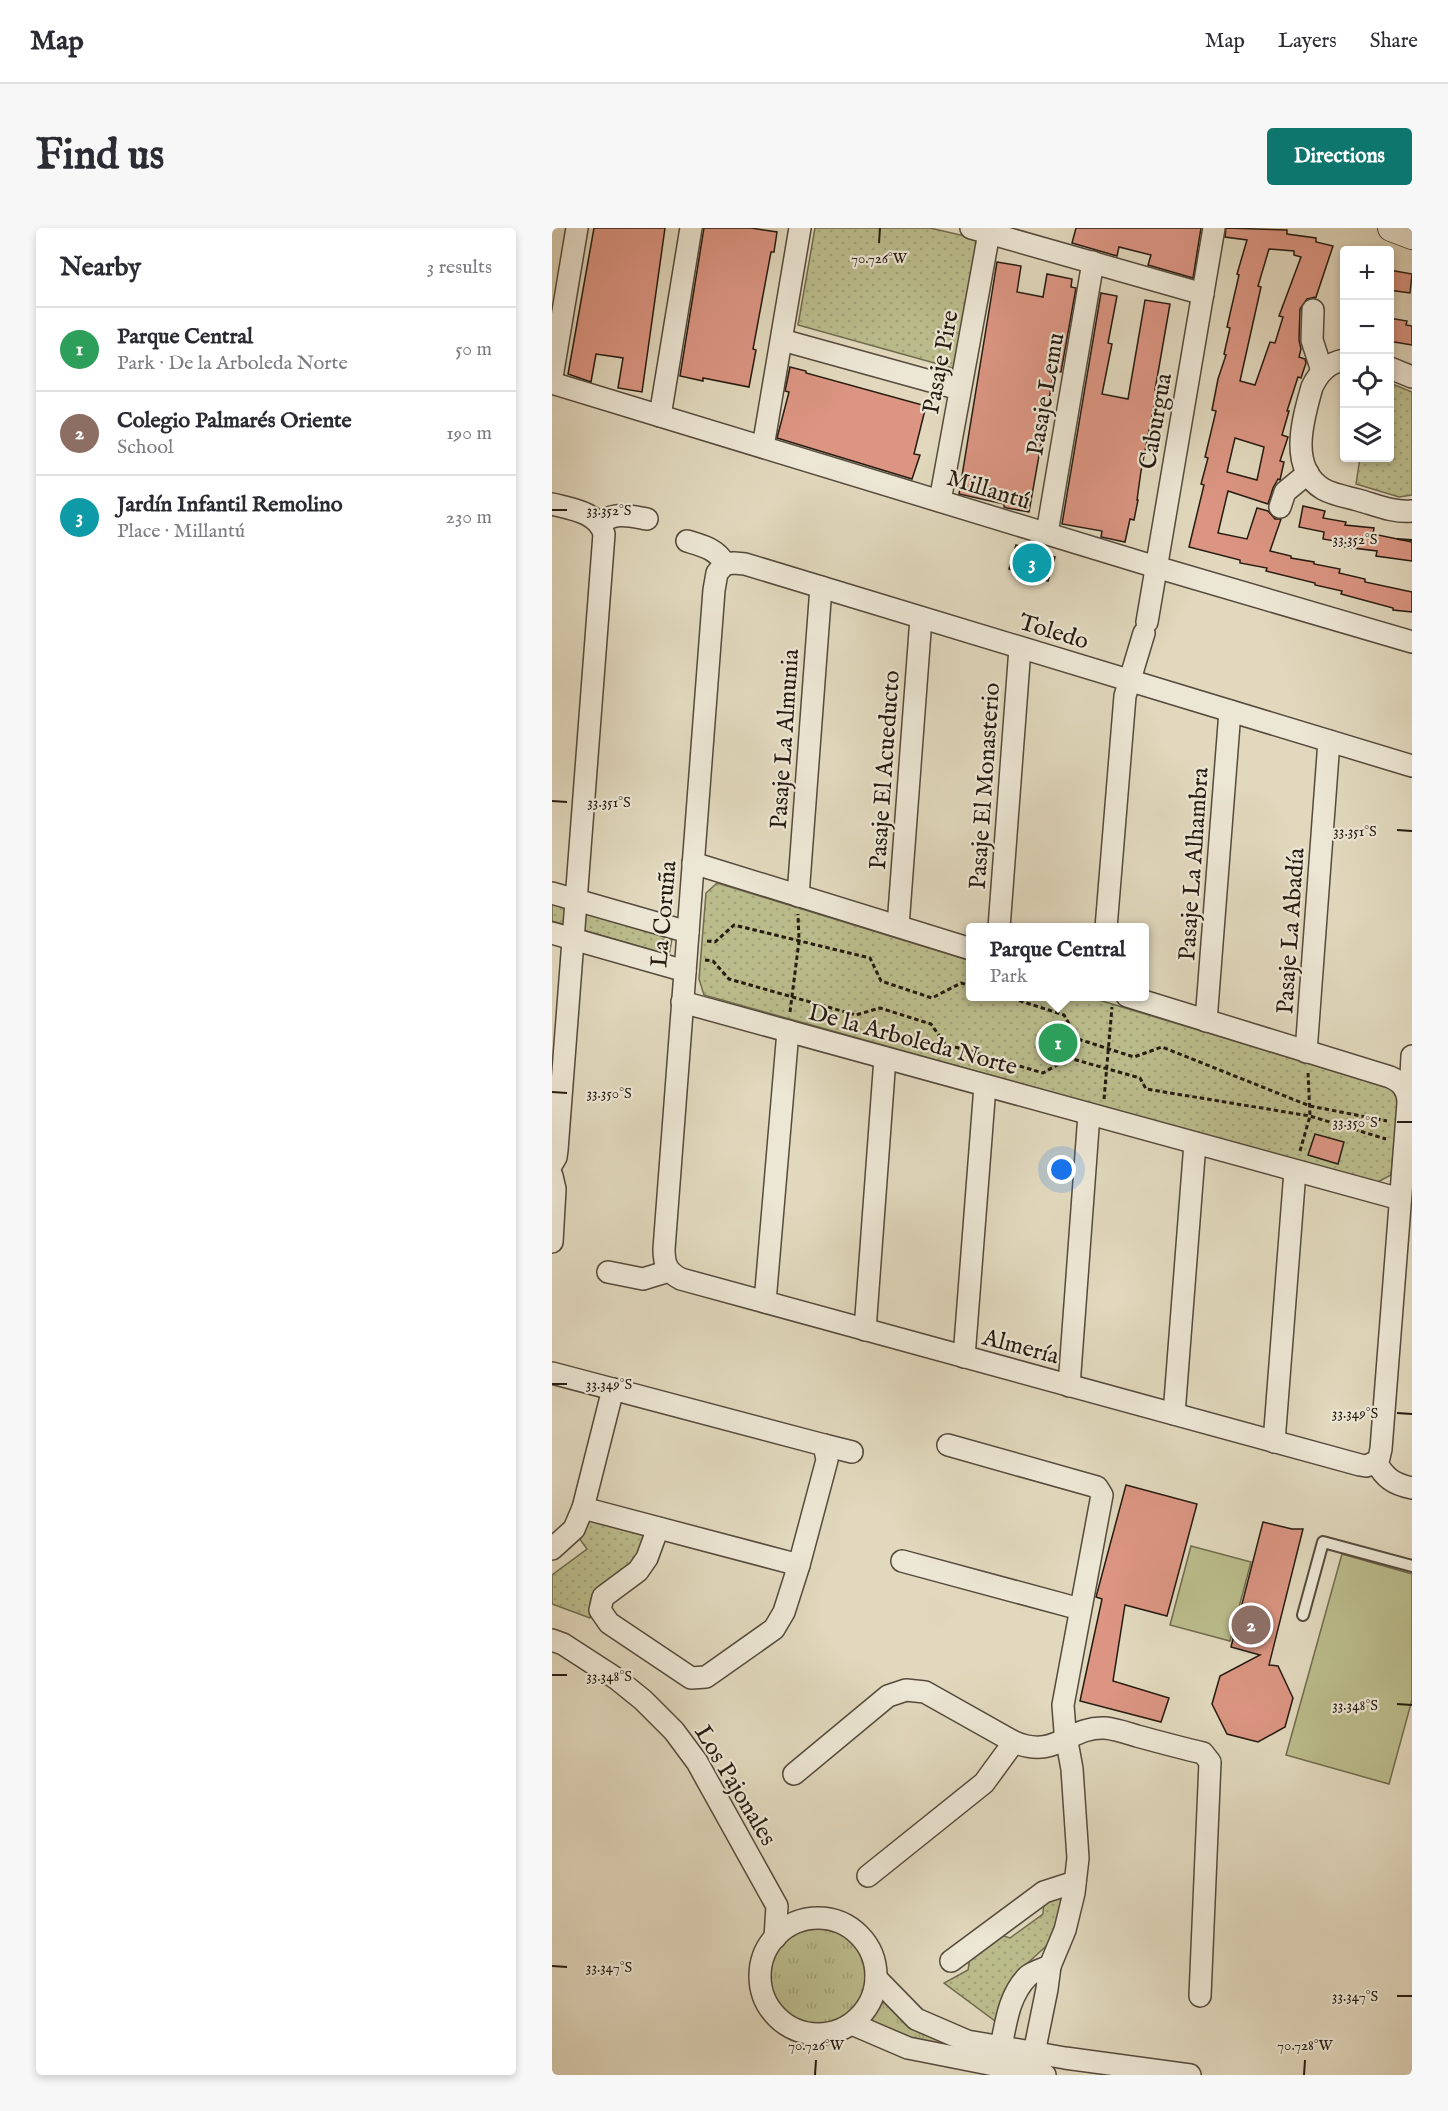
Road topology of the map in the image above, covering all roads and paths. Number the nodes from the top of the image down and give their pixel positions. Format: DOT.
graph roads {
  1 [pos="577,228"];
  2 [pos="691,228"];
  3 [pos="800,228"];
  4 [pos="1214,228"];
  5 [pos="1391,228"];
  6 [pos="980,230"];
  7 [pos="1412,236"];
  8 [pos="1093,262"];
  9 [pos="1203,294"];
  10 [pos="1313,310"];
  11 [pos="782,340"];
  12 [pos="1340,361"];
  13 [pos="1394,370"];
  14 [pos="1322,371"];
  15 [pos="552,377"];
  16 [pos="1412,377"];
  17 [pos="552,383"];
  18 [pos="960,389"];
  19 [pos="660,416"];
  20 [pos="763,447"];
  21 [pos="1308,473"];
  22 [pos="940,501"];
  23 [pos="552,504"];
  24 [pos="1280,507"];
  25 [pos="1412,511"];
  26 [pos="647,519"];
  27 [pos="600,524"];
  28 [pos="1047,533"];
  29 [pos="687,541"];
  30 [pos="725,564"];
  31 [pos="1156,567"];
  32 [pos="821,587"];
  33 [pos="921,618"];
  34 [pos="1412,642"];
  35 [pos="1020,648"];
  36 [pos="1129,681"];
  37 [pos="1230,711"];
  38 [pos="1329,741"];
  39 [pos="1412,766"];
  40 [pos="693,863"];
  41 [pos="552,893"];
  42 [pos="798,896"];
  43 [pos="576,900"];
  44 [pos="999,923"];
  45 [pos="1106,923"];
  46 [pos="898,926"];
  47 [pos="552,933"];
  48 [pos="573,939"];
  49 [pos="799,941"];
  50 [pos="966,947"];
  51 [pos="686,950"];
  52 [pos="966,984"];
  53 [pos="792,997"];
  54 [pos="1021,1001"];
  55 [pos="1113,1001"];
  56 [pos="1143,1001"];
  57 [pos="682,1002"];
  58 [pos="1206,1021"];
  59 [pos="788,1031"];
  60 [pos="1109,1049"];
  61 [pos="1306,1052"];
  62 [pos="1412,1056"];
  63 [pos="885,1058"];
  64 [pos="1107,1069"];
  65 [pos="985,1086"];
  66 [pos="1404,1088"];
  67 [pos="1310,1106"];
  68 [pos="1096,1116"];
  69 [pos="1310,1116"];
  70 [pos="1195,1143"];
  71 [pos="1406,1157"];
  72 [pos="552,1164"];
  73 [pos="1295,1171"];
  74 [pos="552,1176"];
  75 [pos="552,1242"];
  76 [pos="669,1270"];
  77 [pos="608,1272"];
  78 [pos="765,1302"];
  79 [pos="865,1330"];
  80 [pos="964,1357"];
  81 [pos="552,1373"];
  82 [pos="1069,1386"];
  83 [pos="613,1389"];
  84 [pos="1174,1414"];
  85 [pos="1274,1442"];
  86 [pos="824,1445"];
  87 [pos="948,1445"];
  88 [pos="852,1452"];
  89 [pos="1376,1462"];
  90 [pos="1412,1488"];
  91 [pos="583,1508"];
  92 [pos="658,1528"];
  93 [pos="552,1548"];
  94 [pos="902,1561"];
  95 [pos="799,1565"];
  96 [pos="1412,1566"];
  97 [pos="1080,1609"];
  98 [pos="1303,1616"];
  99 [pos="552,1640"];
  100 [pos="1066,1741"];
  101 [pos="1014,1742"];
  102 [pos="794,1774"];
  103 [pos="868,1876"];
  104 [pos="1075,1882"];
  105 [pos="777,1906"];
  106 [pos="806,1919"];
  107 [pos="775,1938"];
  108 [pos="951,1961"];
  109 [pos="1050,1966"];
  110 [pos="876,1978"];
  111 [pos="1200,1996"];
  112 [pos="852,2024"];
  113 [pos="1001,2047"];
  114 [pos="1034,2053"];
  115 [pos="1045,2075"];
  116 [pos="1190,2075"];
  1 -- 15 [label="street"];
  2 -- 19 [label="street"];
  3 -- 11 [label="street"];
  4 -- 9 [label="street, Caburgua"];
  5 -- 7 [label="street"];
  6 -- 8 [label="street"];
  6 -- 18 [label="street, Pasaje Pire"];
  8 -- 9 [label="street"];
  8 -- 28 [label="street, Pasaje Lemu"];
  9 -- 31 [label="street, Caburgua"];
  10 -- 14 [label="street"];
  11 -- 18 [label="street"];
  11 -- 20 [label="street"];
  12 -- 14 [label="street"];
  13 -- 16 [label="street"];
  14 -- 21 [label="street"];
  17 -- 19 [label="street, Millantú"];
  18 -- 22 [label="street, Pasaje Pire"];
  19 -- 20 [label="street, Millantú"];
  20 -- 22 [label="street, Millantú"];
  21 -- 24 [label="street"];
  21 -- 25 [label="street"];
  22 -- 28 [label="street, Millantú"];
  23 -- 27 [label="street"];
  26 -- 27 [label="street"];
  27 -- 43 [label="street"];
  28 -- 31 [label="street, Millantú"];
  29 -- 30 [label="street"];
  30 -- 32 [label="street, Toledo"];
  30 -- 40 [label="street, La Coruña"];
  31 -- 34 [label="street, Millantú"];
  31 -- 36 [label="street, Caburgua"];
  32 -- 33 [label="street, Toledo"];
  32 -- 42 [label="street, Pasaje La Almunia"];
  33 -- 35 [label="street, Toledo"];
  33 -- 46 [label="street, Pasaje El Acueducto"];
  35 -- 36 [label="street, Toledo"];
  35 -- 44 [label="street, Pasaje El Monasterio"];
  36 -- 37 [label="street, Toledo"];
  36 -- 45 [label="street, Caburgua"];
  37 -- 38 [label="street, Toledo"];
  37 -- 58 [label="street, Pasaje La Alhambra"];
  38 -- 39 [label="street, Toledo"];
  38 -- 61 [label="street, Pasaje La Abadía"];
  40 -- 42 [label="street"];
  40 -- 51 [label="street, La Coruña"];
  41 -- 43 [label="street"];
  42 -- 46 [label="street"];
  42 -- 49 [label="path"];
  43 -- 48 [label="street"];
  43 -- 51 [label="street"];
  46 -- 50 [label="street"];
  47 -- 48 [label="street"];
  48 -- 51 [label="street"];
  48 -- 72 [label="street"];
  49 -- 51 [label="path"];
  49 -- 52 [label="path"];
  49 -- 53 [label="path"];
  51 -- 53 [label="path"];
  51 -- 57 [label="street, La Coruña"];
  53 -- 59 [label="path"];
  53 -- 64 [label="path"];
  54 -- 60 [label="path"];
  55 -- 60 [label="path"];
  56 -- 58 [label="street"];
  57 -- 59 [label="street, De la Arboleda Norte"];
  57 -- 76 [label="street, La Coruña"];
  58 -- 61 [label="street"];
  59 -- 63 [label="street, De la Arboleda Norte"];
  59 -- 78 [label="street"];
  60 -- 64 [label="path"];
  60 -- 67 [label="path"];
  61 -- 66 [label="street"];
  61 -- 67 [label="path"];
  62 -- 66 [label="street"];
  63 -- 65 [label="street, De la Arboleda Norte"];
  63 -- 79 [label="street"];
  64 -- 68 [label="path"];
  64 -- 69 [label="path"];
  65 -- 68 [label="street, De la Arboleda Norte"];
  65 -- 80 [label="street"];
  66 -- 71 [label="street"];
  67 -- 69 [label="path"];
  67 -- 71 [label="path"];
  68 -- 70 [label="street, De la Arboleda Norte"];
  68 -- 82 [label="street"];
  69 -- 71 [label="path"];
  69 -- 73 [label="path"];
  70 -- 73 [label="street, De la Arboleda Norte"];
  70 -- 84 [label="street"];
  71 -- 73 [label="street, De la Arboleda Norte"];
  71 -- 89 [label="street"];
  73 -- 85 [label="street"];
  74 -- 75 [label="street"];
  76 -- 77 [label="street"];
  76 -- 78 [label="street, Almería"];
  78 -- 79 [label="street, Almería"];
  79 -- 80 [label="street, Almería"];
  80 -- 82 [label="street, Almería"];
  81 -- 83 [label="street"];
  82 -- 84 [label="street, Almería"];
  83 -- 86 [label="street"];
  83 -- 91 [label="street"];
  84 -- 85 [label="street, Almería"];
  85 -- 89 [label="street, Almería"];
  86 -- 88 [label="street"];
  86 -- 95 [label="street"];
  87 -- 97 [label="street"];
  89 -- 90 [label="street"];
  91 -- 92 [label="street"];
  91 -- 93 [label="street"];
  92 -- 95 [label="street"];
  92 -- 95 [label="street"];
  94 -- 97 [label="street"];
  96 -- 98 [label="lane"];
  97 -- 100 [label="street"];
  99 -- 105 [label="street, Los Pajonales"];
  100 -- 101 [label="street"];
  100 -- 104 [label="street"];
  100 -- 111 [label="street"];
  101 -- 102 [label="street"];
  101 -- 103 [label="street"];
  104 -- 108 [label="street"];
  104 -- 109 [label="street"];
  105 -- 106 [label="street"];
  105 -- 107 [label="street"];
  106 -- 107 [label="street"];
  106 -- 110 [label="street"];
  107 -- 112 [label="street"];
  109 -- 113 [label="street"];
  109 -- 114 [label="street"];
  110 -- 112 [label="street"];
  110 -- 113 [label="street"];
  112 -- 115 [label="street"];
  113 -- 114 [label="street"];
  114 -- 116 [label="street"];
}
